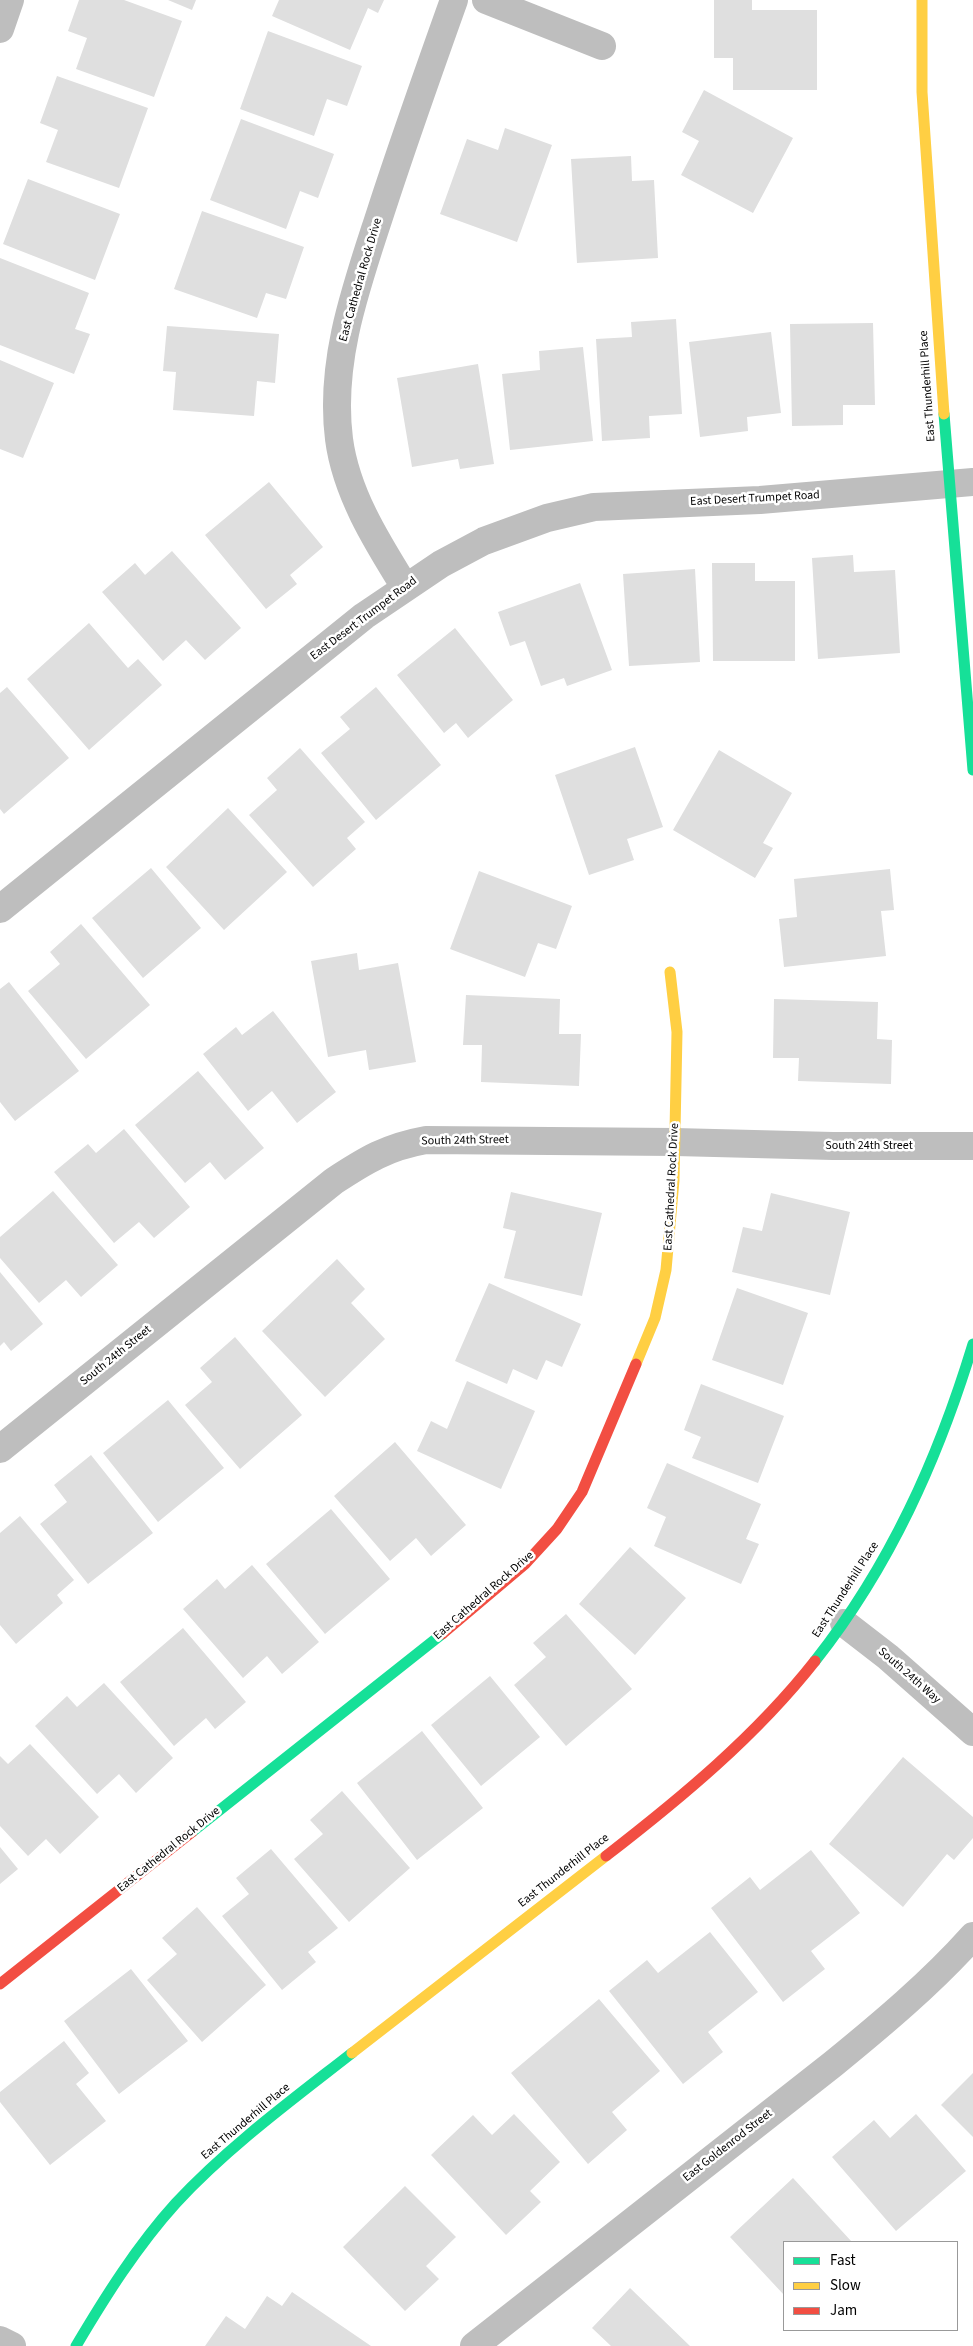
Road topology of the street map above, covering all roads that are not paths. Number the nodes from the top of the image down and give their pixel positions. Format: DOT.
graph roads {
  1 [pos="10,0"];
  2 [pos="454,0"];
  3 [pos="486,0"];
  4 [pos="922,0"];
  5 [pos="0,29"];
  6 [pos="602,46"];
  7 [pos="961,483"];
  8 [pos="405,586"];
  9 [pos="973,770"];
  10 [pos="1,906"];
  11 [pos="670,972"];
  12 [pos="675,1142"];
  13 [pos="973,1146"];
  14 [pos="973,1344"];
  15 [pos="0,1449"];
  16 [pos="844,1623"];
  17 [pos="973,1732"];
  18 [pos="973,1936"];
  19 [pos="0,1984"];
  20 [pos="0,2340"];
  21 [pos="12,2346"];
  22 [pos="76,2346"];
  23 [pos="474,2346"];
  1 -- 5 [label="street"];
  2 -- 8 [label="street, East Cathedral Rock Drive"];
  3 -- 6 [label="street"];
  4 -- 7 [label="street, East Thunderhill Place"];
  7 -- 8 [label="street, East Desert Trumpet Road"];
  7 -- 9 [label="street, East Thunderhill Place"];
  8 -- 10 [label="street, East Desert Trumpet Road"];
  11 -- 12 [label="street, East Cathedral Rock Drive"];
  12 -- 13 [label="street, South 24th Street"];
  12 -- 15 [label="street, South 24th Street"];
  12 -- 19 [label="street, East Cathedral Rock Drive"];
  14 -- 16 [label="street, East Thunderhill Place"];
  16 -- 17 [label="street, South 24th Way"];
  16 -- 22 [label="street, East Thunderhill Place"];
  18 -- 23 [label="street, East Goldenrod Street"];
  20 -- 21 [label="street"];
}
